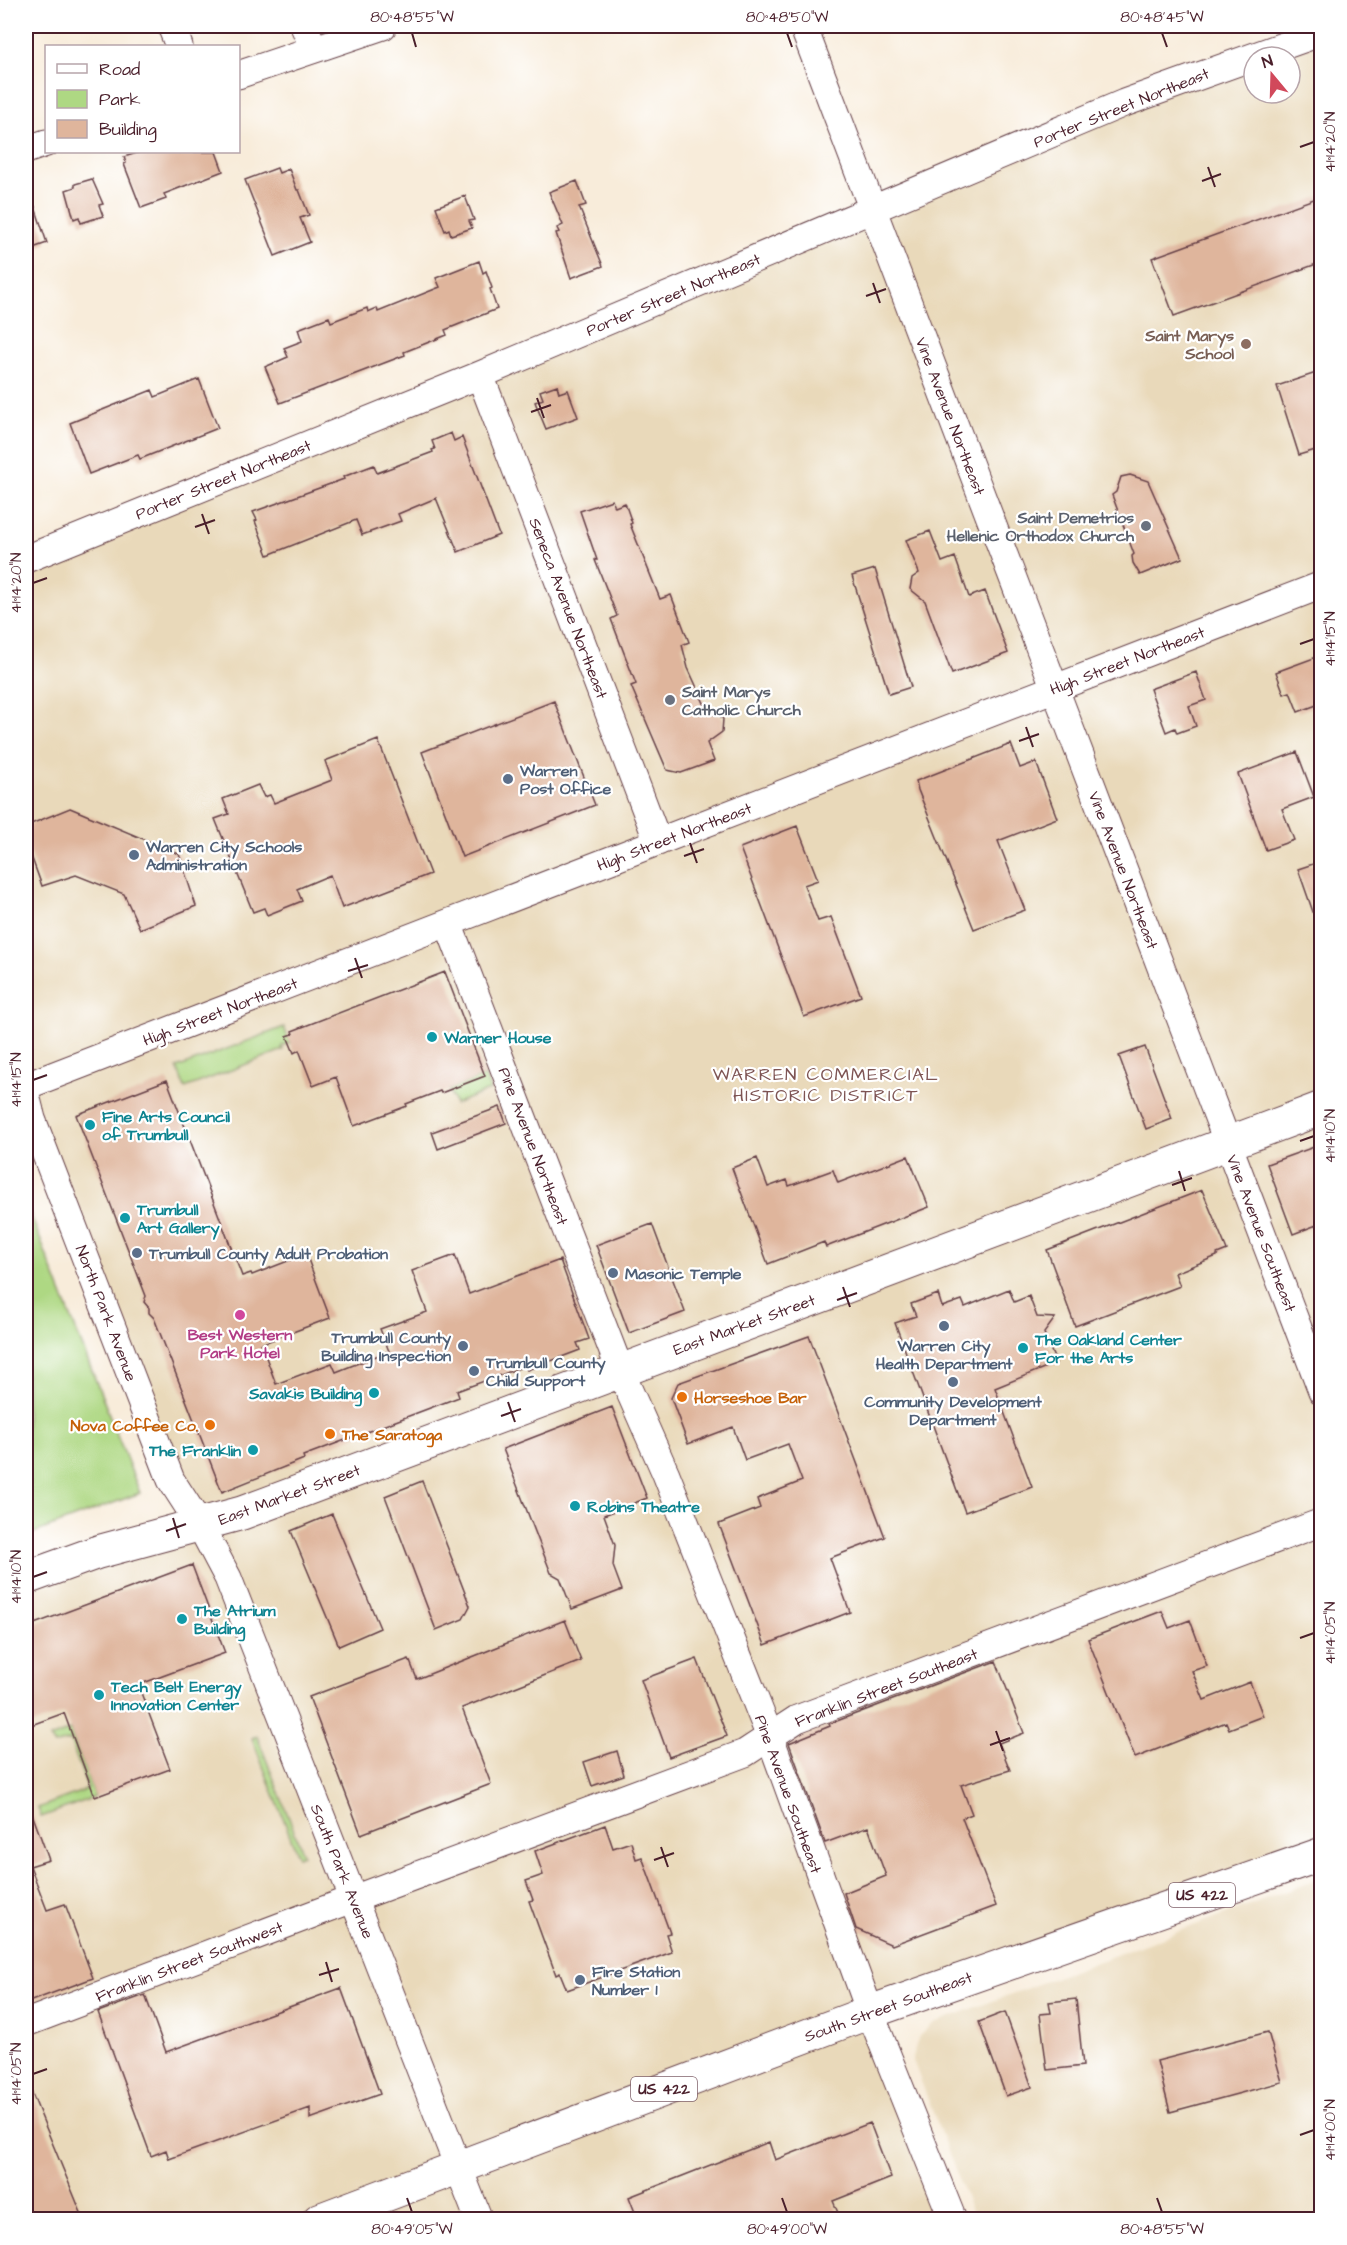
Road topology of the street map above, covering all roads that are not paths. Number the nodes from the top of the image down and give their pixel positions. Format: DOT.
graph roads {
  1 [pos="171,26"];
  2 [pos="383,26"];
  3 [pos="803,26"];
  4 [pos="1322,33"];
  5 [pos="309,37"];
  6 [pos="179,45"];
  7 [pos="240,74"];
  8 [pos="45,142"];
  9 [pos="26,150"];
  10 [pos="872,209"];
  11 [pos="480,375"];
  12 [pos="26,560"];
  13 [pos="1322,585"];
  14 [pos="1055,688"];
  15 [pos="658,842"];
  16 [pos="448,923"];
  17 [pos="26,1086"];
  18 [pos="26,1095"];
  19 [pos="1322,1108"];
  20 [pos="1228,1143"];
  21 [pos="620,1370"];
  22 [pos="1322,1391"];
  23 [pos="1322,1522"];
  24 [pos="200,1525"];
  25 [pos="26,1578"];
  26 [pos="770,1737"];
  27 [pos="1322,1854"];
  28 [pos="353,1898"];
  29 [pos="870,2012"];
  30 [pos="26,2023"];
  31 [pos="459,2167"];
  32 [pos="319,2220"];
  33 [pos="479,2220"];
  34 [pos="953,2220"];
  1 -- 6 [label="street"];
  2 -- 5 [label="street"];
  3 -- 10 [label="street, Vine Avenue Northeast"];
  4 -- 10 [label="street, Porter Street Northeast"];
  5 -- 7 [label="street"];
  8 -- 9 [label="street"];
  10 -- 11 [label="street, Porter Street Northeast"];
  10 -- 14 [label="street, Vine Avenue Northeast"];
  11 -- 12 [label="street, Porter Street Northeast"];
  11 -- 15 [label="street, Seneca Avenue Northeast"];
  13 -- 14 [label="street, High Street Northeast"];
  14 -- 15 [label="street, High Street Northeast"];
  14 -- 20 [label="street, Vine Avenue Northeast"];
  15 -- 16 [label="street, High Street Northeast"];
  16 -- 17 [label="street, High Street Northeast"];
  16 -- 21 [label="street, Pine Avenue Northeast"];
  18 -- 24 [label="street, North Park Avenue"];
  19 -- 20 [label="main road, East Market Street"];
  20 -- 21 [label="main road, East Market Street"];
  20 -- 22 [label="street, Vine Avenue Southeast"];
  21 -- 24 [label="main road, East Market Street"];
  21 -- 26 [label="street, Pine Avenue Southeast"];
  23 -- 26 [label="street, Franklin Street Southeast"];
  24 -- 25 [label="main road, East Market Street"];
  24 -- 28 [label="street, South Park Avenue"];
  26 -- 28 [label="street, Franklin Street Southeast"];
  26 -- 29 [label="street, Pine Avenue Southeast"];
  27 -- 29 [label="main road, South Street Southeast / US 422"];
  28 -- 30 [label="street, Franklin Street Southwest"];
  28 -- 31 [label="street, South Park Avenue"];
  29 -- 31 [label="main road, South Street Southeast / US 422"];
  29 -- 34 [label="street, Pine Avenue Southeast"];
  31 -- 32 [label="main road, US 422"];
  31 -- 33 [label="street, South Park Avenue"];
}
